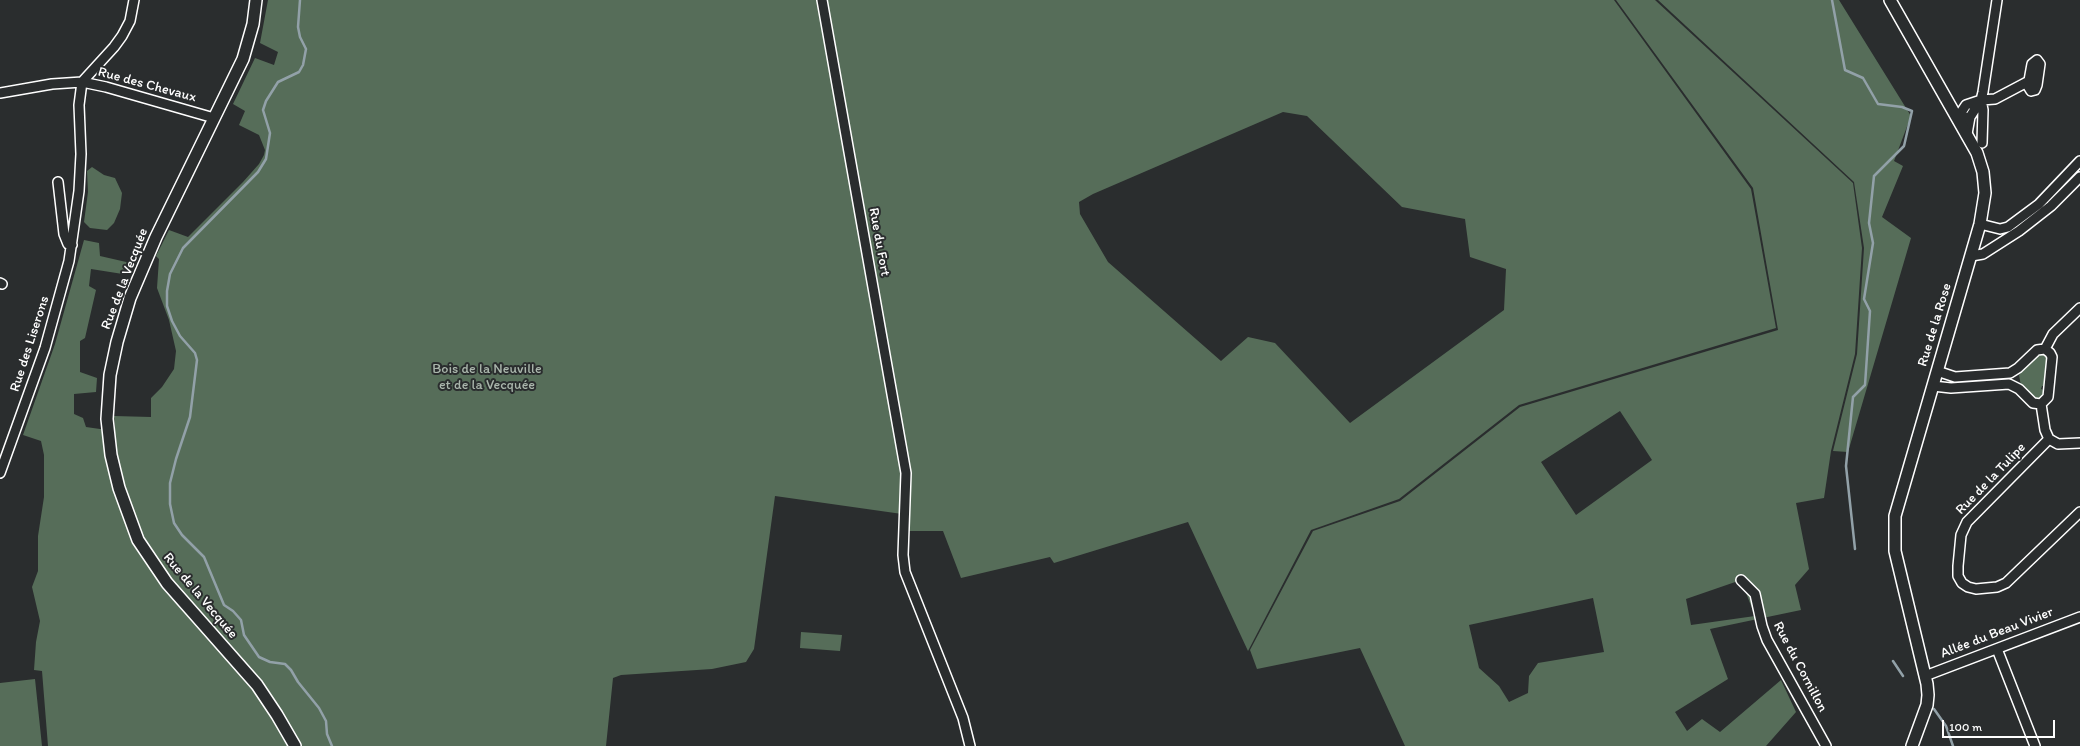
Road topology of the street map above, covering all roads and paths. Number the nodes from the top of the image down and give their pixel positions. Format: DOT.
graph roads {
  1 [pos="134,0"];
  2 [pos="256,0"];
  3 [pos="822,0"];
  4 [pos="1890,0"];
  5 [pos="1997,0"];
  6 [pos="2029,81"];
  7 [pos="82,82"];
  8 [pos="0,93"];
  9 [pos="1948,100"];
  10 [pos="1981,100"];
  11 [pos="1966,105"];
  12 [pos="1958,117"];
  13 [pos="1970,117"];
  14 [pos="214,118"];
  15 [pos="1967,134"];
  16 [pos="1982,143"];
  17 [pos="2080,161"];
  18 [pos="2080,177"];
  19 [pos="58,182"];
  20 [pos="1980,224"];
  21 [pos="72,246"];
  22 [pos="1971,256"];
  23 [pos="2080,308"];
  24 [pos="2045,349"];
  25 [pos="2018,368"];
  26 [pos="1937,371"];
  27 [pos="1933,386"];
  28 [pos="2019,389"];
  29 [pos="2042,404"];
  30 [pos="2049,439"];
  31 [pos="2080,442"];
  32 [pos="0,471"];
  33 [pos="2080,512"];
  34 [pos="1741,580"];
  35 [pos="2080,617"];
  36 [pos="1997,649"];
  37 [pos="1925,676"];
  38 [pos="295,746"];
  39 [pos="970,746"];
  40 [pos="1826,746"];
  41 [pos="1912,746"];
  42 [pos="2034,746"];
  1 -- 7 [label="street"];
  2 -- 14 [label="main road, Rue de la Vecquée"];
  3 -- 39 [label="street, Rue du Fort"];
  4 -- 9 [label="main road, Rue de la Rose"];
  5 -- 10 [label="street"];
  6 -- 10 [label="street"];
  7 -- 8 [label="street, Rue des Chevaux"];
  7 -- 14 [label="street, Rue des Chevaux"];
  7 -- 21 [label="street, Rue des Liserons"];
  9 -- 11 [label="street"];
  9 -- 12 [label="main road, Rue de la Rose"];
  10 -- 11 [label="street"];
  10 -- 13 [label="street"];
  10 -- 16 [label="street"];
  11 -- 12 [label="street"];
  12 -- 13 [label="street"];
  12 -- 15 [label="main road, Rue de la Rose"];
  13 -- 15 [label="street"];
  14 -- 38 [label="main road, Rue de la Vecquée"];
  15 -- 20 [label="main road, Rue de la Rose"];
  17 -- 20 [label="street"];
  18 -- 22 [label="street"];
  19 -- 21 [label="street"];
  20 -- 22 [label="main road, Rue de la Rose"];
  21 -- 32 [label="street, Rue des Liserons"];
  22 -- 26 [label="main road, Rue de la Rose"];
  23 -- 24 [label="street"];
  24 -- 25 [label="street"];
  24 -- 29 [label="street"];
  25 -- 26 [label="street"];
  25 -- 28 [label="street"];
  26 -- 27 [label="main road, Rue de la Rose"];
  27 -- 28 [label="street"];
  27 -- 37 [label="main road, Rue de la Rose"];
  28 -- 29 [label="street"];
  29 -- 30 [label="street"];
  30 -- 31 [label="street"];
  30 -- 33 [label="street, Rue de la Tulipe"];
  34 -- 40 [label="street, Rue du Cornillon"];
  35 -- 36 [label="street, Allée du Beau Vivier"];
  36 -- 37 [label="street, Allée du Beau Vivier"];
  36 -- 42 [label="street"];
  37 -- 41 [label="main road, Rue de la Rose"];
}
